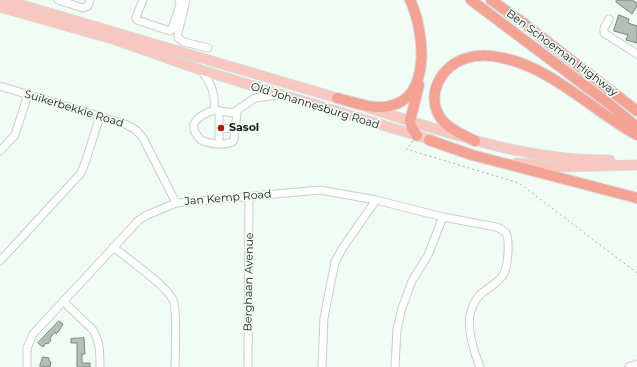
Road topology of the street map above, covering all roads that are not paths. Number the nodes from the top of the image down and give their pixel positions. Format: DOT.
graph roads {
  1 [pos="4,0"];
  2 [pos="58,0"];
  3 [pos="90,0"];
  4 [pos="143,0"];
  5 [pos="178,0"];
  6 [pos="186,0"];
  7 [pos="410,0"];
  8 [pos="472,0"];
  9 [pos="491,0"];
  10 [pos="0,7"];
  11 [pos="609,19"];
  12 [pos="208,48"];
  13 [pos="422,52"];
  14 [pos="637,54"];
  15 [pos="201,70"];
  16 [pos="0,86"];
  17 [pos="28,94"];
  18 [pos="278,95"];
  19 [pos="337,98"];
  20 [pos="216,111"];
  21 [pos="237,112"];
  22 [pos="637,112"];
  23 [pos="100,116"];
  24 [pos="410,121"];
  25 [pos="637,126"];
  26 [pos="235,128"];
  27 [pos="219,129"];
  28 [pos="637,135"];
  29 [pos="417,136"];
  30 [pos="429,140"];
  31 [pos="475,141"];
  32 [pos="219,144"];
  33 [pos="0,151"];
  34 [pos="637,159"];
  35 [pos="637,165"];
  36 [pos="249,196"];
  37 [pos="637,198"];
  38 [pos="376,200"];
  39 [pos="176,203"];
  40 [pos="443,217"];
  41 [pos="113,247"];
  42 [pos="0,261"];
  43 [pos="63,301"];
  44 [pos="637,364"];
  45 [pos="27,367"];
  46 [pos="100,367"];
  47 [pos="175,367"];
  48 [pos="248,367"];
  49 [pos="322,367"];
  50 [pos="395,367"];
  51 [pos="480,367"];
  52 [pos="629,367"];
  1 -- 19 [label="main road, Old Johannesburg Road"];
  2 -- 3 [label="street"];
  4 -- 5 [label="street"];
  6 -- 12 [label="street"];
  7 -- 13 [label="highway"];
  8 -- 25 [label="highway, Ben Schoeman Highway"];
  9 -- 22 [label="highway, Ben Schoeman Highway"];
  10 -- 15 [label="main road, Old Johannesburg Road"];
  11 -- 14 [label="street"];
  13 -- 19 [label="highway"];
  13 -- 24 [label="highway"];
  15 -- 18 [label="main road, Old Johannesburg Road"];
  15 -- 20 [label="street"];
  16 -- 17 [label="street, Suikerbekkie Road"];
  17 -- 23 [label="street, Suikerbekkie Road"];
  17 -- 33 [label="street"];
  18 -- 21 [label="street"];
  18 -- 29 [label="main road, Old Johannesburg Road"];
  19 -- 24 [label="main road, Old Johannesburg Road"];
  20 -- 21 [label="street"];
  20 -- 27 [label="street"];
  20 -- 32 [label="street"];
  21 -- 26 [label="street"];
  23 -- 39 [label="street, Suikerbekkie Road"];
  23 -- 42 [label="street"];
  24 -- 29 [label="highway"];
  24 -- 31 [label="main road, Old Johannesburg Road"];
  26 -- 27 [label="street"];
  26 -- 32 [label="street"];
  27 -- 32 [label="street"];
  28 -- 31 [label="highway"];
  29 -- 30 [label="main road, Old Johannesburg Road"];
  30 -- 35 [label="main road, Old Johannesburg Road"];
  30 -- 37 [label="highway"];
  31 -- 34 [label="main road, Old Johannesburg Road"];
  36 -- 38 [label="street, Jan Kemp Road"];
  36 -- 39 [label="street, Jan Kemp Road"];
  36 -- 48 [label="street, Berghaan Avenue"];
  38 -- 40 [label="street, Jan Kemp Road"];
  38 -- 49 [label="street"];
  39 -- 41 [label="street, Jan Kemp Road"];
  40 -- 50 [label="street"];
  40 -- 51 [label="street, Jan Kemp Road"];
  41 -- 43 [label="street, Jan Kemp Road"];
  41 -- 47 [label="street"];
  43 -- 45 [label="street, Jan Kemp Road"];
  43 -- 46 [label="street"];
  44 -- 52 [label="street"];
}
